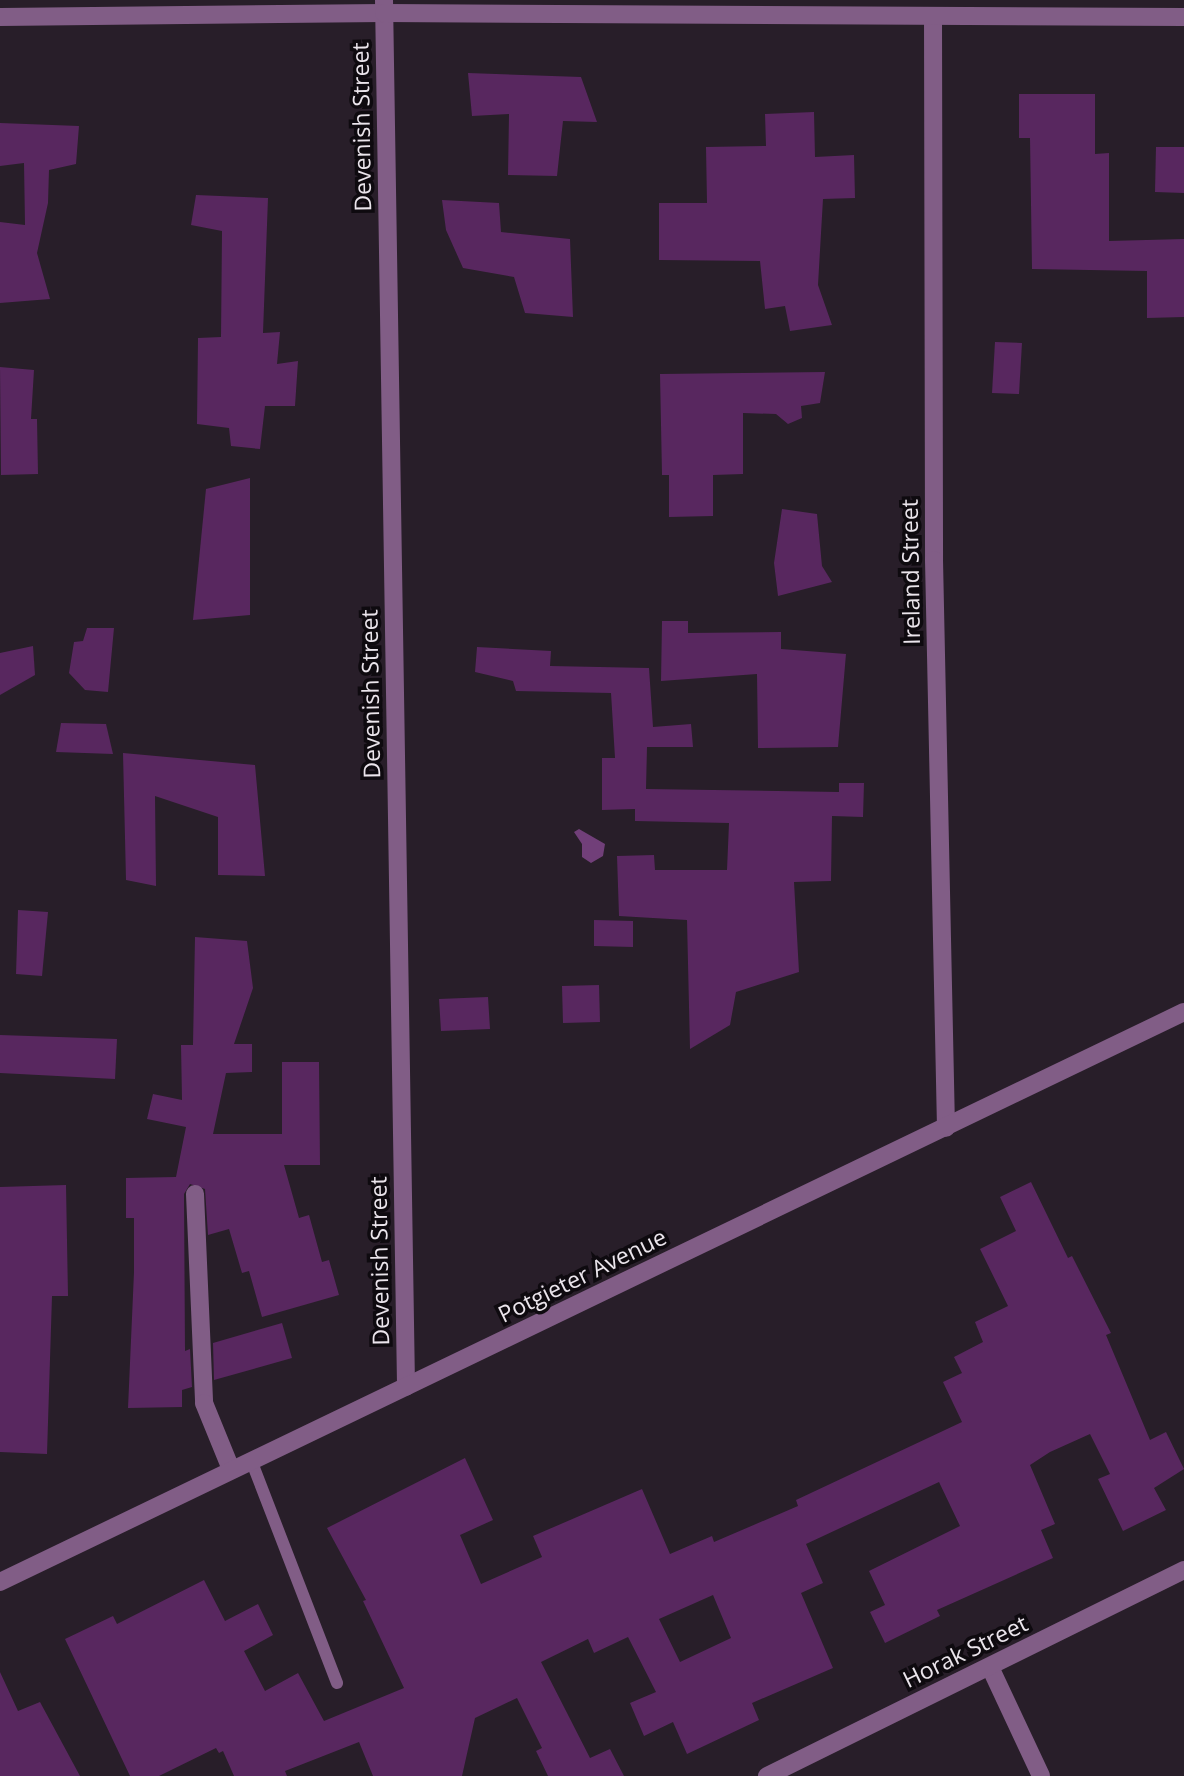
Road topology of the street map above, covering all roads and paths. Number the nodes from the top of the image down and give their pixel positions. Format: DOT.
graph roads {
  1 [pos="384,6"];
  2 [pos="933,16"];
  3 [pos="0,17"];
  4 [pos="1184,17"];
  5 [pos="1184,1012"];
  6 [pos="946,1128"];
  7 [pos="194,1194"];
  8 [pos="406,1387"];
  9 [pos="251,1460"];
  10 [pos="231,1469"];
  11 [pos="1184,1570"];
  12 [pos="0,1583"];
  13 [pos="990,1667"];
  14 [pos="337,1683"];
  15 [pos="767,1776"];
  16 [pos="1041,1776"];
  1 -- 2 [label="street"];
  1 -- 3 [label="street"];
  1 -- 8 [label="street, Devenish Street"];
  2 -- 4 [label="street"];
  2 -- 6 [label="street, Ireland Street"];
  5 -- 6 [label="street, Potgieter Avenue"];
  6 -- 8 [label="street, Potgieter Avenue"];
  7 -- 10 [label="street"];
  8 -- 9 [label="street, Potgieter Avenue"];
  9 -- 10 [label="street, Potgieter Avenue"];
  9 -- 14 [label="lane"];
  10 -- 12 [label="street, Potgieter Avenue"];
  11 -- 13 [label="street, Horak Street"];
  13 -- 15 [label="street, Horak Street"];
  13 -- 16 [label="street"];
}
